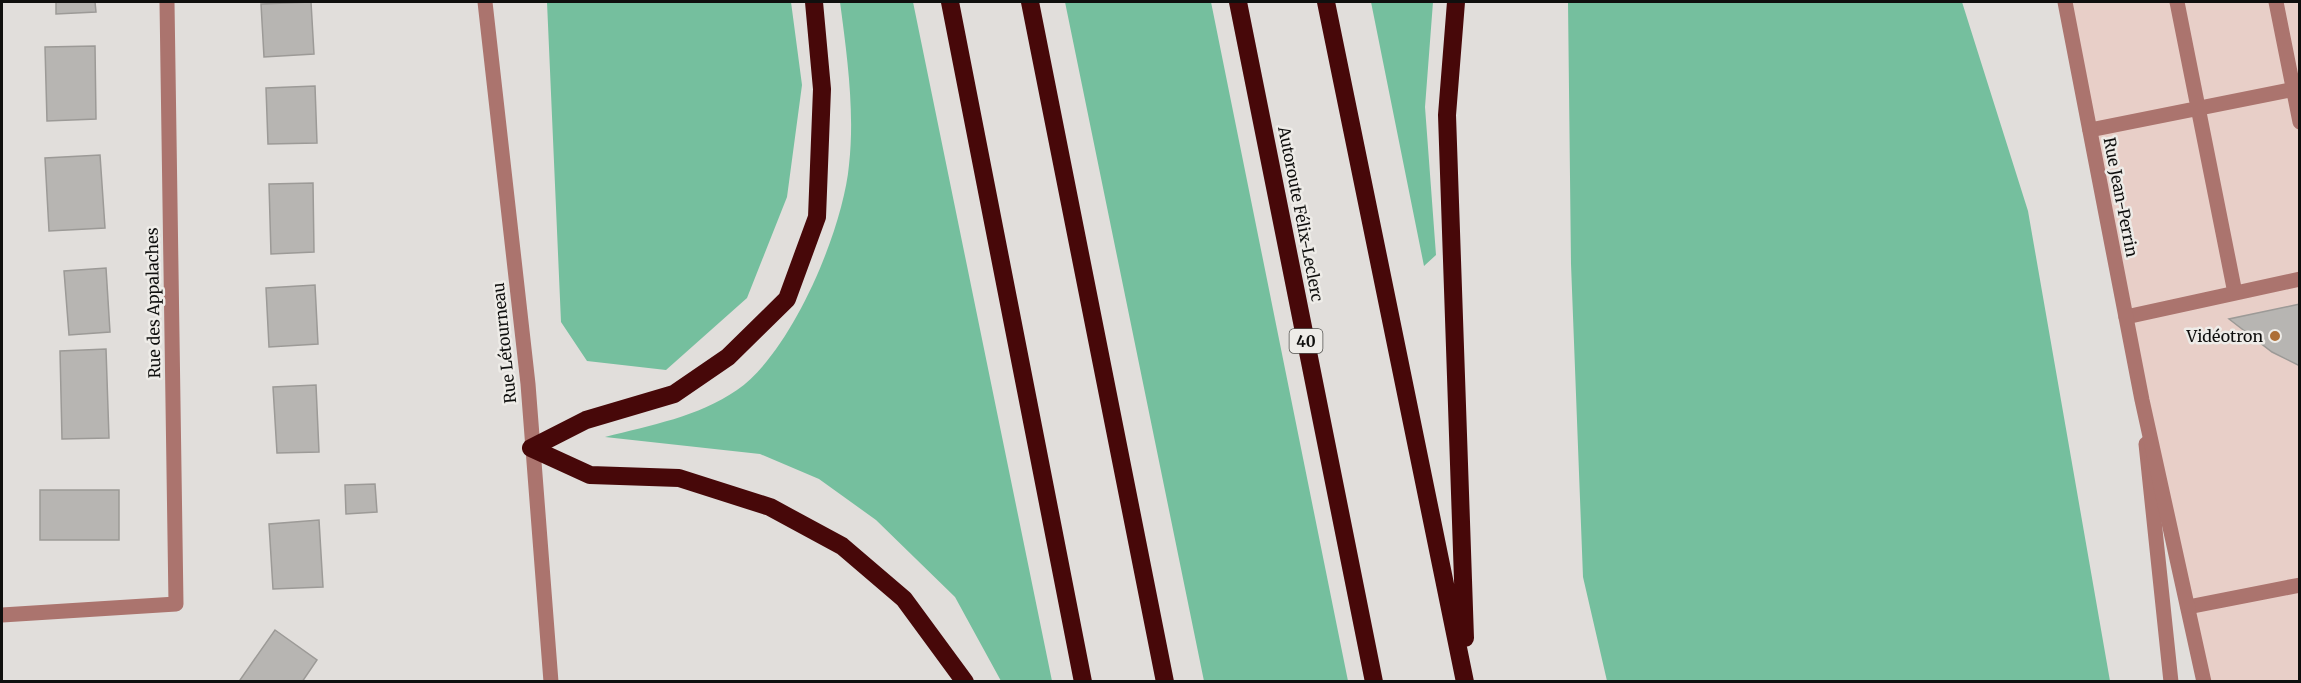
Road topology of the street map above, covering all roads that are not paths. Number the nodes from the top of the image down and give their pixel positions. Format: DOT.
graph roads {
  1 [pos="167,2"];
  2 [pos="485,2"];
  3 [pos="814,2"];
  4 [pos="950,2"];
  5 [pos="1030,2"];
  6 [pos="1238,2"];
  7 [pos="1326,2"];
  8 [pos="1456,2"];
  9 [pos="2065,2"];
  10 [pos="2177,2"];
  11 [pos="2276,2"];
  12 [pos="2296,89"];
  13 [pos="2199,108"];
  14 [pos="2300,122"];
  15 [pos="2090,130"];
  16 [pos="2300,279"];
  17 [pos="2235,293"];
  18 [pos="2126,317"];
  19 [pos="2142,400"];
  20 [pos="531,448"];
  21 [pos="2300,585"];
  22 [pos="2188,607"];
  23 [pos="2,615"];
  24 [pos="551,681"];
  25 [pos="965,681"];
  26 [pos="1083,681"];
  27 [pos="1165,681"];
  28 [pos="1374,681"];
  29 [pos="1466,681"];
  30 [pos="2171,681"];
  31 [pos="2204,681"];
  1 -- 23 [label="street, Rue des Appalaches"];
  2 -- 20 [label="street, Rue Létourneau"];
  3 -- 20 [label="highway"];
  4 -- 26 [label="highway"];
  5 -- 27 [label="highway"];
  6 -- 28 [label="highway, Autoroute Félix-Leclerc / 40"];
  7 -- 29 [label="highway"];
  8 -- 29 [label="highway"];
  9 -- 15 [label="street, Rue Jean-Perrin"];
  10 -- 13 [label="street"];
  11 -- 12 [label="street"];
  12 -- 13 [label="street"];
  12 -- 14 [label="street"];
  13 -- 15 [label="street"];
  13 -- 17 [label="street"];
  15 -- 18 [label="street, Rue Jean-Perrin"];
  16 -- 17 [label="street"];
  17 -- 18 [label="street"];
  18 -- 19 [label="street, Rue Jean-Perrin"];
  19 -- 22 [label="street, Rue Jean-Perrin"];
  19 -- 30 [label="street, Rue Jean-Perrin"];
  20 -- 24 [label="street, Rue Létourneau"];
  20 -- 25 [label="highway"];
  21 -- 22 [label="street"];
  22 -- 31 [label="street, Rue Jean-Perrin"];
}
